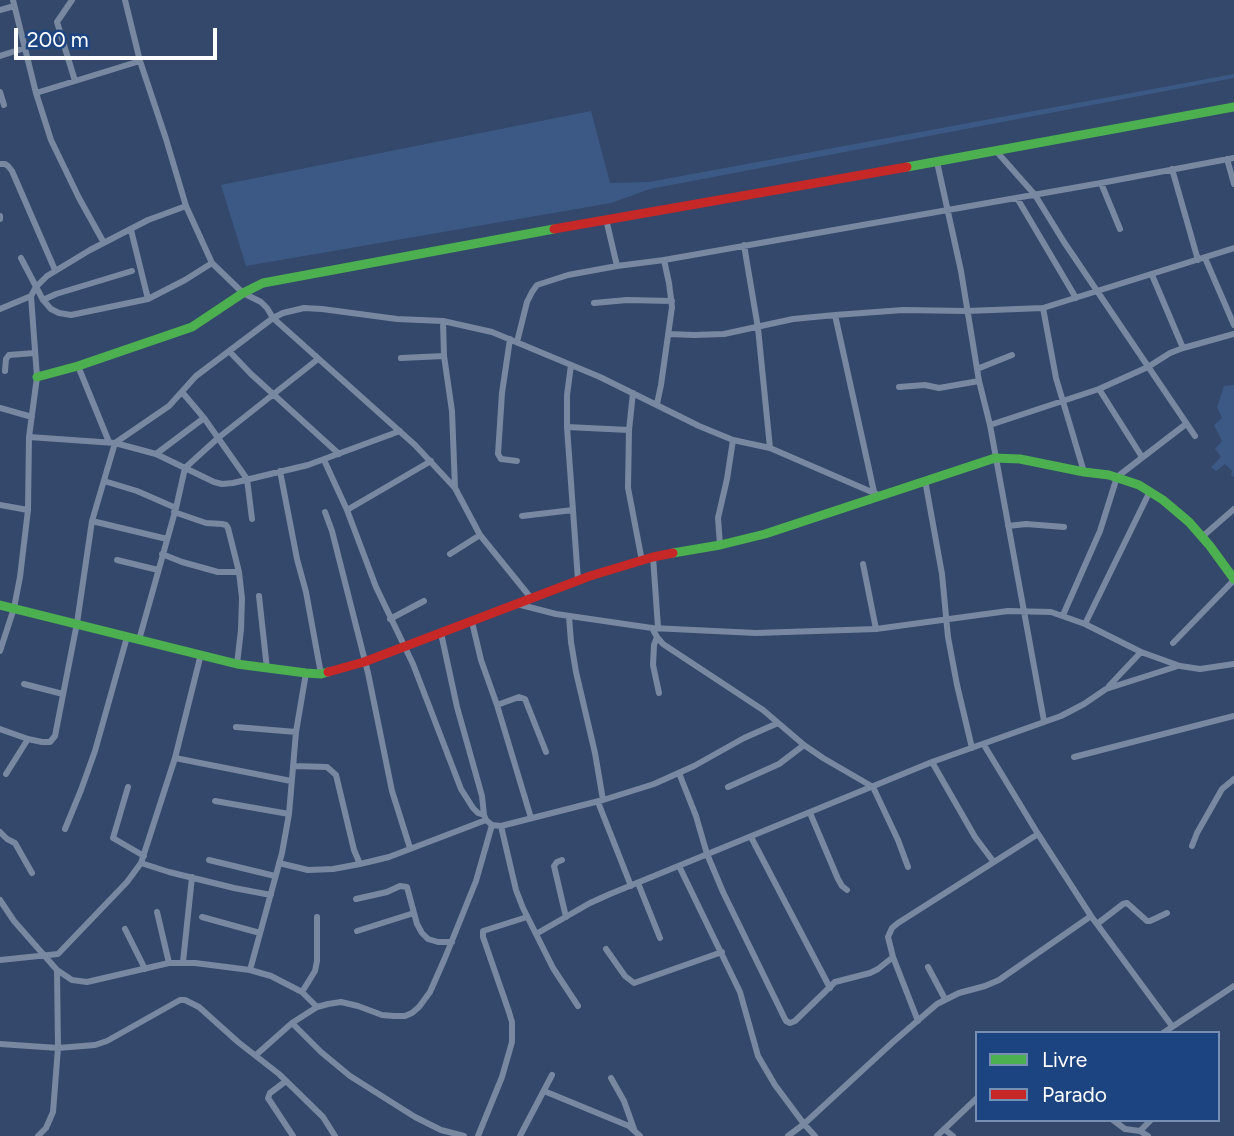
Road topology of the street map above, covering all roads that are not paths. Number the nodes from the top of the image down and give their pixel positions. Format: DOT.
graph roads {
  1 [pos="72,0"];
  2 [pos="125,0"];
  3 [pos="13,3"];
  4 [pos="0,10"];
  5 [pos="25,48"];
  6 [pos="0,56"];
  7 [pos="140,61"];
  8 [pos="75,81"];
  9 [pos="0,92"];
  10 [pos="36,93"];
  11 [pos="4,105"];
  12 [pos="1234,107"];
  13 [pos="997,152"];
  14 [pos="1230,158"];
  15 [pos="937,162"];
  16 [pos="0,164"];
  17 [pos="1172,169"];
  18 [pos="1101,184"];
  19 [pos="1234,184"];
  20 [pos="1035,195"];
  21 [pos="1017,198"];
  22 [pos="186,206"];
  23 [pos="947,211"];
  24 [pos="606,219"];
  25 [pos="1120,229"];
  26 [pos="131,230"];
  27 [pos="104,243"];
  28 [pos="744,245"];
  29 [pos="1234,248"];
  30 [pos="21,258"];
  31 [pos="1202,259"];
  32 [pos="664,260"];
  33 [pos="212,263"];
  34 [pos="617,266"];
  35 [pos="55,270"];
  36 [pos="132,271"];
  37 [pos="1152,275"];
  38 [pos="36,287"];
  39 [pos="1098,291"];
  40 [pos="243,293"];
  41 [pos="31,296"];
  42 [pos="1076,298"];
  43 [pos="148,299"];
  44 [pos="43,300"];
  45 [pos="672,301"];
  46 [pos="594,303"];
  47 [pos="1042,308"];
  48 [pos="0,309"];
  49 [pos="967,311"];
  50 [pos="835,315"];
  51 [pos="273,318"];
  52 [pos="443,321"];
  53 [pos="1234,325"];
  54 [pos="758,328"];
  55 [pos="668,334"];
  56 [pos="1234,334"];
  57 [pos="514,341"];
  58 [pos="1183,348"];
  59 [pos="229,351"];
  60 [pos="35,353"];
  61 [pos="1012,355"];
  62 [pos="444,356"];
  63 [pos="401,358"];
  64 [pos="318,359"];
  65 [pos="571,365"];
  66 [pos="78,366"];
  67 [pos="1148,367"];
  68 [pos="977,369"];
  69 [pos="5,371"];
  70 [pos="37,377"];
  71 [pos="979,382"];
  72 [pos="899,387"];
  73 [pos="1099,389"];
  74 [pos="182,392"];
  75 [pos="633,393"];
  76 [pos="274,395"];
  77 [pos="1063,402"];
  78 [pos="657,404"];
  79 [pos="0,408"];
  80 [pos="32,417"];
  81 [pos="204,418"];
  82 [pos="1186,424"];
  83 [pos="990,425"];
  84 [pos="567,427"];
  85 [pos="629,430"];
  86 [pos="400,432"];
  87 [pos="1195,436"];
  88 [pos="29,437"];
  89 [pos="218,439"];
  90 [pos="733,440"];
  91 [pos="112,443"];
  92 [pos="770,448"];
  93 [pos="156,454"];
  94 [pos="339,454"];
  95 [pos="1142,457"];
  96 [pos="995,458"];
  97 [pos="324,460"];
  98 [pos="430,461"];
  99 [pos="517,461"];
  100 [pos="185,468"];
  101 [pos="280,471"];
  102 [pos="1084,472"];
  103 [pos="1118,478"];
  104 [pos="247,479"];
  105 [pos="925,480"];
  106 [pos="104,481"];
  107 [pos="455,488"];
  108 [pos="1150,491"];
  109 [pos="878,494"];
  110 [pos="0,505"];
  111 [pos="1234,509"];
  112 [pos="28,510"];
  113 [pos="175,510"];
  114 [pos="347,510"];
  115 [pos="573,510"];
  116 [pos="325,512"];
  117 [pos="522,516"];
  118 [pos="252,519"];
  119 [pos="92,521"];
  120 [pos="1008,526"];
  121 [pos="1064,527"];
  122 [pos="480,536"];
  123 [pos="1202,537"];
  124 [pos="167,540"];
  125 [pos="720,545"];
  126 [pos="162,554"];
  127 [pos="450,554"];
  128 [pos="653,557"];
  129 [pos="117,560"];
  130 [pos="642,561"];
  131 [pos="863,564"];
  132 [pos="158,570"];
  133 [pos="239,572"];
  134 [pos="1233,575"];
  135 [pos="578,580"];
  136 [pos="259,596"];
  137 [pos="531,598"];
  138 [pos="424,601"];
  139 [pos="517,604"];
  140 [pos="0,605"];
  141 [pos="14,608"];
  142 [pos="1025,610"];
  143 [pos="1063,615"];
  144 [pos="569,617"];
  145 [pos="390,619"];
  146 [pos="946,620"];
  147 [pos="472,622"];
  148 [pos="78,623"];
  149 [pos="1085,624"];
  150 [pos="655,628"];
  151 [pos="876,629"];
  152 [pos="441,633"];
  153 [pos="127,637"];
  154 [pos="657,637"];
  155 [pos="139,639"];
  156 [pos="1173,643"];
  157 [pos="405,647"];
  158 [pos="0,651"];
  159 [pos="1141,652"];
  160 [pos="201,654"];
  161 [pos="365,662"];
  162 [pos="237,664"];
  163 [pos="1234,664"];
  164 [pos="1180,666"];
  165 [pos="267,669"];
  166 [pos="306,673"];
  167 [pos="321,674"];
  168 [pos="24,684"];
  169 [pos="1107,689"];
  170 [pos="659,693"];
  171 [pos="63,694"];
  172 [pos="496,705"];
  173 [pos="1234,716"];
  174 [pos="1044,721"];
  175 [pos="778,723"];
  176 [pos="236,727"];
  177 [pos="0,729"];
  178 [pos="296,732"];
  179 [pos="28,739"];
  180 [pos="804,745"];
  181 [pos="984,745"];
  182 [pos="972,748"];
  183 [pos="546,752"];
  184 [pos="1074,757"];
  185 [pos="175,758"];
  186 [pos="932,762"];
  187 [pos="293,766"];
  188 [pos="679,773"];
  189 [pos="6,774"];
  190 [pos="1234,779"];
  191 [pos="291,781"];
  192 [pos="128,787"];
  193 [pos="728,787"];
  194 [pos="873,787"];
  195 [pos="215,801"];
  196 [pos="600,801"];
  197 [pos="810,813"];
  198 [pos="289,814"];
  199 [pos="531,818"];
  200 [pos="487,820"];
  201 [pos="501,826"];
  202 [pos="65,829"];
  203 [pos="0,832"];
  204 [pos="1038,834"];
  205 [pos="751,837"];
  206 [pos="7,839"];
  207 [pos="0,844"];
  208 [pos="1192,846"];
  209 [pos="410,848"];
  210 [pos="707,854"];
  211 [pos="143,860"];
  212 [pos="209,860"];
  213 [pos="562,860"];
  214 [pos="993,861"];
  215 [pos="279,863"];
  216 [pos="360,864"];
  217 [pos="679,866"];
  218 [pos="908,867"];
  219 [pos="32,873"];
  220 [pos="275,876"];
  221 [pos="192,877"];
  222 [pos="635,884"];
  223 [pos="847,890"];
  224 [pos="271,895"];
  225 [pos="356,899"];
  226 [pos="0,900"];
  227 [pos="157,912"];
  228 [pos="414,913"];
  229 [pos="1167,913"];
  230 [pos="1091,916"];
  231 [pos="202,917"];
  232 [pos="317,917"];
  233 [pos="527,917"];
  234 [pos="566,917"];
  235 [pos="1097,924"];
  236 [pos="125,929"];
  237 [pos="357,931"];
  238 [pos="260,933"];
  239 [pos="536,934"];
  240 [pos="660,938"];
  241 [pos="452,942"];
  242 [pos="606,949"];
  243 [pos="722,952"];
  244 [pos="46,956"];
  245 [pos="893,957"];
  246 [pos="0,960"];
  247 [pos="183,962"];
  248 [pos="169,963"];
  249 [pos="928,967"];
  250 [pos="145,969"];
  251 [pos="57,970"];
  252 [pos="250,970"];
  253 [pos="1234,986"];
  254 [pos="830,988"];
  255 [pos="302,992"];
  256 [pos="946,999"];
  257 [pos="578,1006"];
  258 [pos="317,1007"];
  259 [pos="918,1021"];
  260 [pos="292,1023"];
  261 [pos="1172,1026"];
  262 [pos="1166,1031"];
  263 [pos="0,1044"];
  264 [pos="58,1048"];
  265 [pos="256,1055"];
  266 [pos="552,1075"];
  267 [pos="611,1078"];
  268 [pos="286,1081"];
  269 [pos="544,1091"];
  270 [pos="975,1100"];
  271 [pos="1116,1122"];
  272 [pos="1149,1122"];
  273 [pos="804,1125"];
  274 [pos="634,1129"];
  275 [pos="944,1129"];
  276 [pos="1140,1131"];
  277 [pos="440,1133"];
  278 [pos="38,1136"];
  279 [pos="293,1136"];
  280 [pos="335,1136"];
  281 [pos="464,1136"];
  282 [pos="478,1136"];
  283 [pos="520,1136"];
  284 [pos="640,1136"];
  285 [pos="788,1136"];
  286 [pos="815,1136"];
  287 [pos="937,1136"];
  288 [pos="953,1136"];
  289 [pos="1149,1136"];
  1 -- 8 [label="street"];
  2 -- 7 [label="street"];
  3 -- 4 [label="street"];
  3 -- 5 [label="street"];
  5 -- 6 [label="street"];
  5 -- 10 [label="street"];
  7 -- 8 [label="street"];
  7 -- 22 [label="street"];
  8 -- 10 [label="street"];
  9 -- 11 [label="street"];
  10 -- 27 [label="street"];
  12 -- 13 [label="street"];
  13 -- 15 [label="street"];
  13 -- 20 [label="street"];
  14 -- 17 [label="street"];
  14 -- 19 [label="street"];
  15 -- 23 [label="street"];
  15 -- 24 [label="street"];
  16 -- 35 [label="street"];
  17 -- 18 [label="street"];
  17 -- 31 [label="street"];
  18 -- 20 [label="street"];
  18 -- 25 [label="street"];
  20 -- 21 [label="street"];
  20 -- 39 [label="street"];
  21 -- 23 [label="street"];
  21 -- 42 [label="street"];
  22 -- 26 [label="street"];
  22 -- 33 [label="street"];
  23 -- 28 [label="street"];
  23 -- 49 [label="street"];
  24 -- 34 [label="street"];
  24 -- 40 [label="street"];
  26 -- 27 [label="street"];
  26 -- 43 [label="street"];
  27 -- 35 [label="street"];
  28 -- 32 [label="street"];
  28 -- 54 [label="street"];
  29 -- 31 [label="street"];
  30 -- 38 [label="street"];
  31 -- 37 [label="street"];
  31 -- 53 [label="street"];
  32 -- 34 [label="street"];
  32 -- 45 [label="street"];
  33 -- 40 [label="street"];
  33 -- 43 [label="street"];
  34 -- 57 [label="street"];
  35 -- 38 [label="street"];
  36 -- 44 [label="street"];
  37 -- 39 [label="street"];
  37 -- 58 [label="street"];
  38 -- 41 [label="street"];
  38 -- 44 [label="street"];
  39 -- 42 [label="street"];
  39 -- 67 [label="street"];
  40 -- 51 [label="street"];
  40 -- 66 [label="street"];
  41 -- 48 [label="street"];
  41 -- 60 [label="street"];
  42 -- 47 [label="street"];
  43 -- 44 [label="street"];
  45 -- 46 [label="street"];
  45 -- 55 [label="street"];
  47 -- 49 [label="street"];
  47 -- 77 [label="street"];
  49 -- 50 [label="street"];
  49 -- 68 [label="street"];
  50 -- 54 [label="street"];
  50 -- 109 [label="street"];
  51 -- 52 [label="street"];
  51 -- 59 [label="street"];
  51 -- 64 [label="street"];
  52 -- 57 [label="street"];
  52 -- 62 [label="street"];
  54 -- 55 [label="street"];
  54 -- 92 [label="street"];
  55 -- 78 [label="street"];
  56 -- 58 [label="street"];
  57 -- 65 [label="street"];
  57 -- 99 [label="street"];
  58 -- 67 [label="street"];
  59 -- 74 [label="street"];
  59 -- 76 [label="street"];
  60 -- 69 [label="street"];
  60 -- 70 [label="street"];
  61 -- 68 [label="street"];
  62 -- 63 [label="street"];
  62 -- 107 [label="street"];
  64 -- 76 [label="street"];
  64 -- 86 [label="street"];
  65 -- 75 [label="street"];
  65 -- 84 [label="street"];
  66 -- 70 [label="street"];
  66 -- 91 [label="street"];
  67 -- 73 [label="street"];
  67 -- 82 [label="street"];
  68 -- 71 [label="street"];
  70 -- 80 [label="street"];
  71 -- 72 [label="street"];
  71 -- 83 [label="street"];
  73 -- 77 [label="street"];
  73 -- 95 [label="street"];
  74 -- 81 [label="street"];
  74 -- 91 [label="street"];
  75 -- 78 [label="street"];
  75 -- 85 [label="street"];
  76 -- 89 [label="street"];
  76 -- 94 [label="street"];
  77 -- 83 [label="street"];
  77 -- 102 [label="street"];
  78 -- 90 [label="street"];
  79 -- 80 [label="street"];
  80 -- 88 [label="street"];
  81 -- 89 [label="street"];
  81 -- 93 [label="street"];
  82 -- 87 [label="street"];
  82 -- 95 [label="street"];
  83 -- 96 [label="street"];
  84 -- 85 [label="street"];
  84 -- 115 [label="street"];
  85 -- 130 [label="street"];
  86 -- 94 [label="street"];
  86 -- 98 [label="street"];
  88 -- 91 [label="street"];
  88 -- 112 [label="street"];
  89 -- 100 [label="street"];
  89 -- 104 [label="street"];
  90 -- 92 [label="street"];
  90 -- 125 [label="street"];
  91 -- 93 [label="street"];
  91 -- 106 [label="street"];
  92 -- 109 [label="street"];
  93 -- 100 [label="street"];
  94 -- 97 [label="street"];
  95 -- 103 [label="street"];
  96 -- 102 [label="street"];
  96 -- 105 [label="street"];
  96 -- 120 [label="street"];
  97 -- 101 [label="street"];
  97 -- 114 [label="street"];
  98 -- 107 [label="street"];
  98 -- 114 [label="street"];
  100 -- 104 [label="street"];
  100 -- 113 [label="street"];
  101 -- 104 [label="street"];
  101 -- 167 [label="street"];
  102 -- 103 [label="street"];
  103 -- 108 [label="street"];
  103 -- 143 [label="street"];
  104 -- 118 [label="street"];
  105 -- 109 [label="street"];
  105 -- 146 [label="street"];
  106 -- 113 [label="street"];
  106 -- 119 [label="street"];
  107 -- 122 [label="street"];
  108 -- 123 [label="street"];
  108 -- 149 [label="street"];
  109 -- 125 [label="street"];
  110 -- 112 [label="street"];
  111 -- 123 [label="street"];
  112 -- 141 [label="street"];
  113 -- 124 [label="street"];
  113 -- 133 [label="street"];
  114 -- 145 [label="street"];
  115 -- 117 [label="street"];
  115 -- 135 [label="street"];
  116 -- 161 [label="street"];
  119 -- 124 [label="street"];
  119 -- 148 [label="street"];
  120 -- 121 [label="street"];
  120 -- 142 [label="street"];
  122 -- 127 [label="street"];
  122 -- 137 [label="street"];
  123 -- 134 [label="street"];
  124 -- 126 [label="street"];
  125 -- 128 [label="street"];
  126 -- 132 [label="street"];
  126 -- 133 [label="street"];
  128 -- 130 [label="street"];
  128 -- 150 [label="street"];
  129 -- 132 [label="street"];
  130 -- 135 [label="street"];
  131 -- 151 [label="street"];
  132 -- 155 [label="street"];
  133 -- 162 [label="street"];
  134 -- 156 [label="street"];
  135 -- 137 [label="street"];
  136 -- 165 [label="street"];
  137 -- 139 [label="street"];
  138 -- 145 [label="street"];
  139 -- 144 [label="street"];
  139 -- 147 [label="street"];
  140 -- 141 [label="street"];
  141 -- 148 [label="street"];
  141 -- 158 [label="street"];
  142 -- 143 [label="street"];
  142 -- 146 [label="street"];
  142 -- 174 [label="street"];
  143 -- 149 [label="street"];
  144 -- 150 [label="street"];
  144 -- 196 [label="street"];
  145 -- 157 [label="street"];
  146 -- 151 [label="street"];
  146 -- 182 [label="street"];
  147 -- 152 [label="street"];
  147 -- 172 [label="street"];
  148 -- 153 [label="street"];
  148 -- 171 [label="street"];
  149 -- 159 [label="street"];
  150 -- 151 [label="street"];
  150 -- 154 [label="street"];
  152 -- 157 [label="street"];
  152 -- 200 [label="street"];
  153 -- 155 [label="street"];
  153 -- 202 [label="street"];
  154 -- 170 [label="street"];
  154 -- 175 [label="street"];
  155 -- 160 [label="street"];
  157 -- 161 [label="street"];
  157 -- 200 [label="street"];
  159 -- 164 [label="street"];
  159 -- 169 [label="street"];
  160 -- 162 [label="street"];
  160 -- 185 [label="street"];
  161 -- 167 [label="street"];
  161 -- 209 [label="street"];
  162 -- 165 [label="street"];
  163 -- 164 [label="street"];
  164 -- 169 [label="street"];
  165 -- 166 [label="street"];
  166 -- 167 [label="street"];
  166 -- 178 [label="street"];
  168 -- 171 [label="street"];
  169 -- 174 [label="street"];
  171 -- 179 [label="street"];
  172 -- 183 [label="street"];
  172 -- 199 [label="street"];
  173 -- 184 [label="street"];
  174 -- 181 [label="street"];
  175 -- 180 [label="street"];
  175 -- 188 [label="street"];
  176 -- 178 [label="street"];
  177 -- 179 [label="street"];
  178 -- 187 [label="street"];
  179 -- 189 [label="street"];
  180 -- 193 [label="street"];
  180 -- 194 [label="street"];
  181 -- 182 [label="street"];
  181 -- 204 [label="street"];
  182 -- 186 [label="street"];
  185 -- 191 [label="street"];
  185 -- 211 [label="street"];
  186 -- 194 [label="street"];
  186 -- 214 [label="street"];
  187 -- 191 [label="street"];
  187 -- 216 [label="street"];
  188 -- 196 [label="street"];
  188 -- 210 [label="street"];
  190 -- 208 [label="street"];
  191 -- 198 [label="street"];
  192 -- 211 [label="street"];
  194 -- 197 [label="street"];
  194 -- 218 [label="street"];
  195 -- 198 [label="street"];
  196 -- 199 [label="street"];
  196 -- 222 [label="street"];
  197 -- 205 [label="street"];
  197 -- 223 [label="street"];
  198 -- 215 [label="street"];
  199 -- 201 [label="street"];
  200 -- 201 [label="street"];
  200 -- 209 [label="street"];
  200 -- 241 [label="street"];
  201 -- 233 [label="street"];
  203 -- 206 [label="street"];
  204 -- 214 [label="street"];
  204 -- 230 [label="street"];
  205 -- 210 [label="street"];
  205 -- 254 [label="street"];
  206 -- 207 [label="street"];
  206 -- 219 [label="street"];
  209 -- 216 [label="street"];
  210 -- 217 [label="street"];
  210 -- 254 [label="street"];
  211 -- 221 [label="street"];
  211 -- 244 [label="street"];
  212 -- 220 [label="street"];
  213 -- 234 [label="street"];
  214 -- 245 [label="street"];
  215 -- 216 [label="street"];
  215 -- 220 [label="street"];
  217 -- 222 [label="street"];
  217 -- 243 [label="street"];
  220 -- 224 [label="street"];
  221 -- 224 [label="street"];
  221 -- 247 [label="street"];
  222 -- 234 [label="street"];
  222 -- 240 [label="street"];
  224 -- 238 [label="street"];
  225 -- 228 [label="street"];
  226 -- 244 [label="street"];
  227 -- 248 [label="street"];
  228 -- 237 [label="street"];
  228 -- 241 [label="street"];
  229 -- 235 [label="street"];
  230 -- 235 [label="street"];
  230 -- 256 [label="street"];
  231 -- 238 [label="street"];
  232 -- 255 [label="street"];
  233 -- 239 [label="street"];
  233 -- 282 [label="street"];
  234 -- 239 [label="street"];
  235 -- 261 [label="street"];
  236 -- 250 [label="street"];
  238 -- 252 [label="street"];
  239 -- 257 [label="street"];
  241 -- 258 [label="street"];
  242 -- 243 [label="street"];
  243 -- 273 [label="street"];
  244 -- 246 [label="street"];
  244 -- 251 [label="street"];
  245 -- 254 [label="street"];
  245 -- 259 [label="street"];
  247 -- 248 [label="street"];
  247 -- 252 [label="street"];
  248 -- 250 [label="street"];
  249 -- 256 [label="street"];
  250 -- 251 [label="street"];
  251 -- 264 [label="street"];
  252 -- 255 [label="street"];
  253 -- 261 [label="street"];
  255 -- 258 [label="street"];
  256 -- 259 [label="street"];
  258 -- 260 [label="street"];
  259 -- 273 [label="street"];
  260 -- 265 [label="street"];
  260 -- 277 [label="street"];
  261 -- 262 [label="street"];
  263 -- 264 [label="street"];
  264 -- 265 [label="street"];
  264 -- 278 [label="street"];
  265 -- 268 [label="street"];
  266 -- 269 [label="street"];
  267 -- 274 [label="street"];
  268 -- 279 [label="street"];
  268 -- 280 [label="street"];
  269 -- 274 [label="street"];
  269 -- 283 [label="street"];
  270 -- 275 [label="street"];
  271 -- 276 [label="street"];
  272 -- 276 [label="street"];
  273 -- 285 [label="street"];
  273 -- 286 [label="street"];
  274 -- 284 [label="street"];
  275 -- 287 [label="street"];
  275 -- 288 [label="street"];
  276 -- 289 [label="street"];
  277 -- 281 [label="street"];
}
